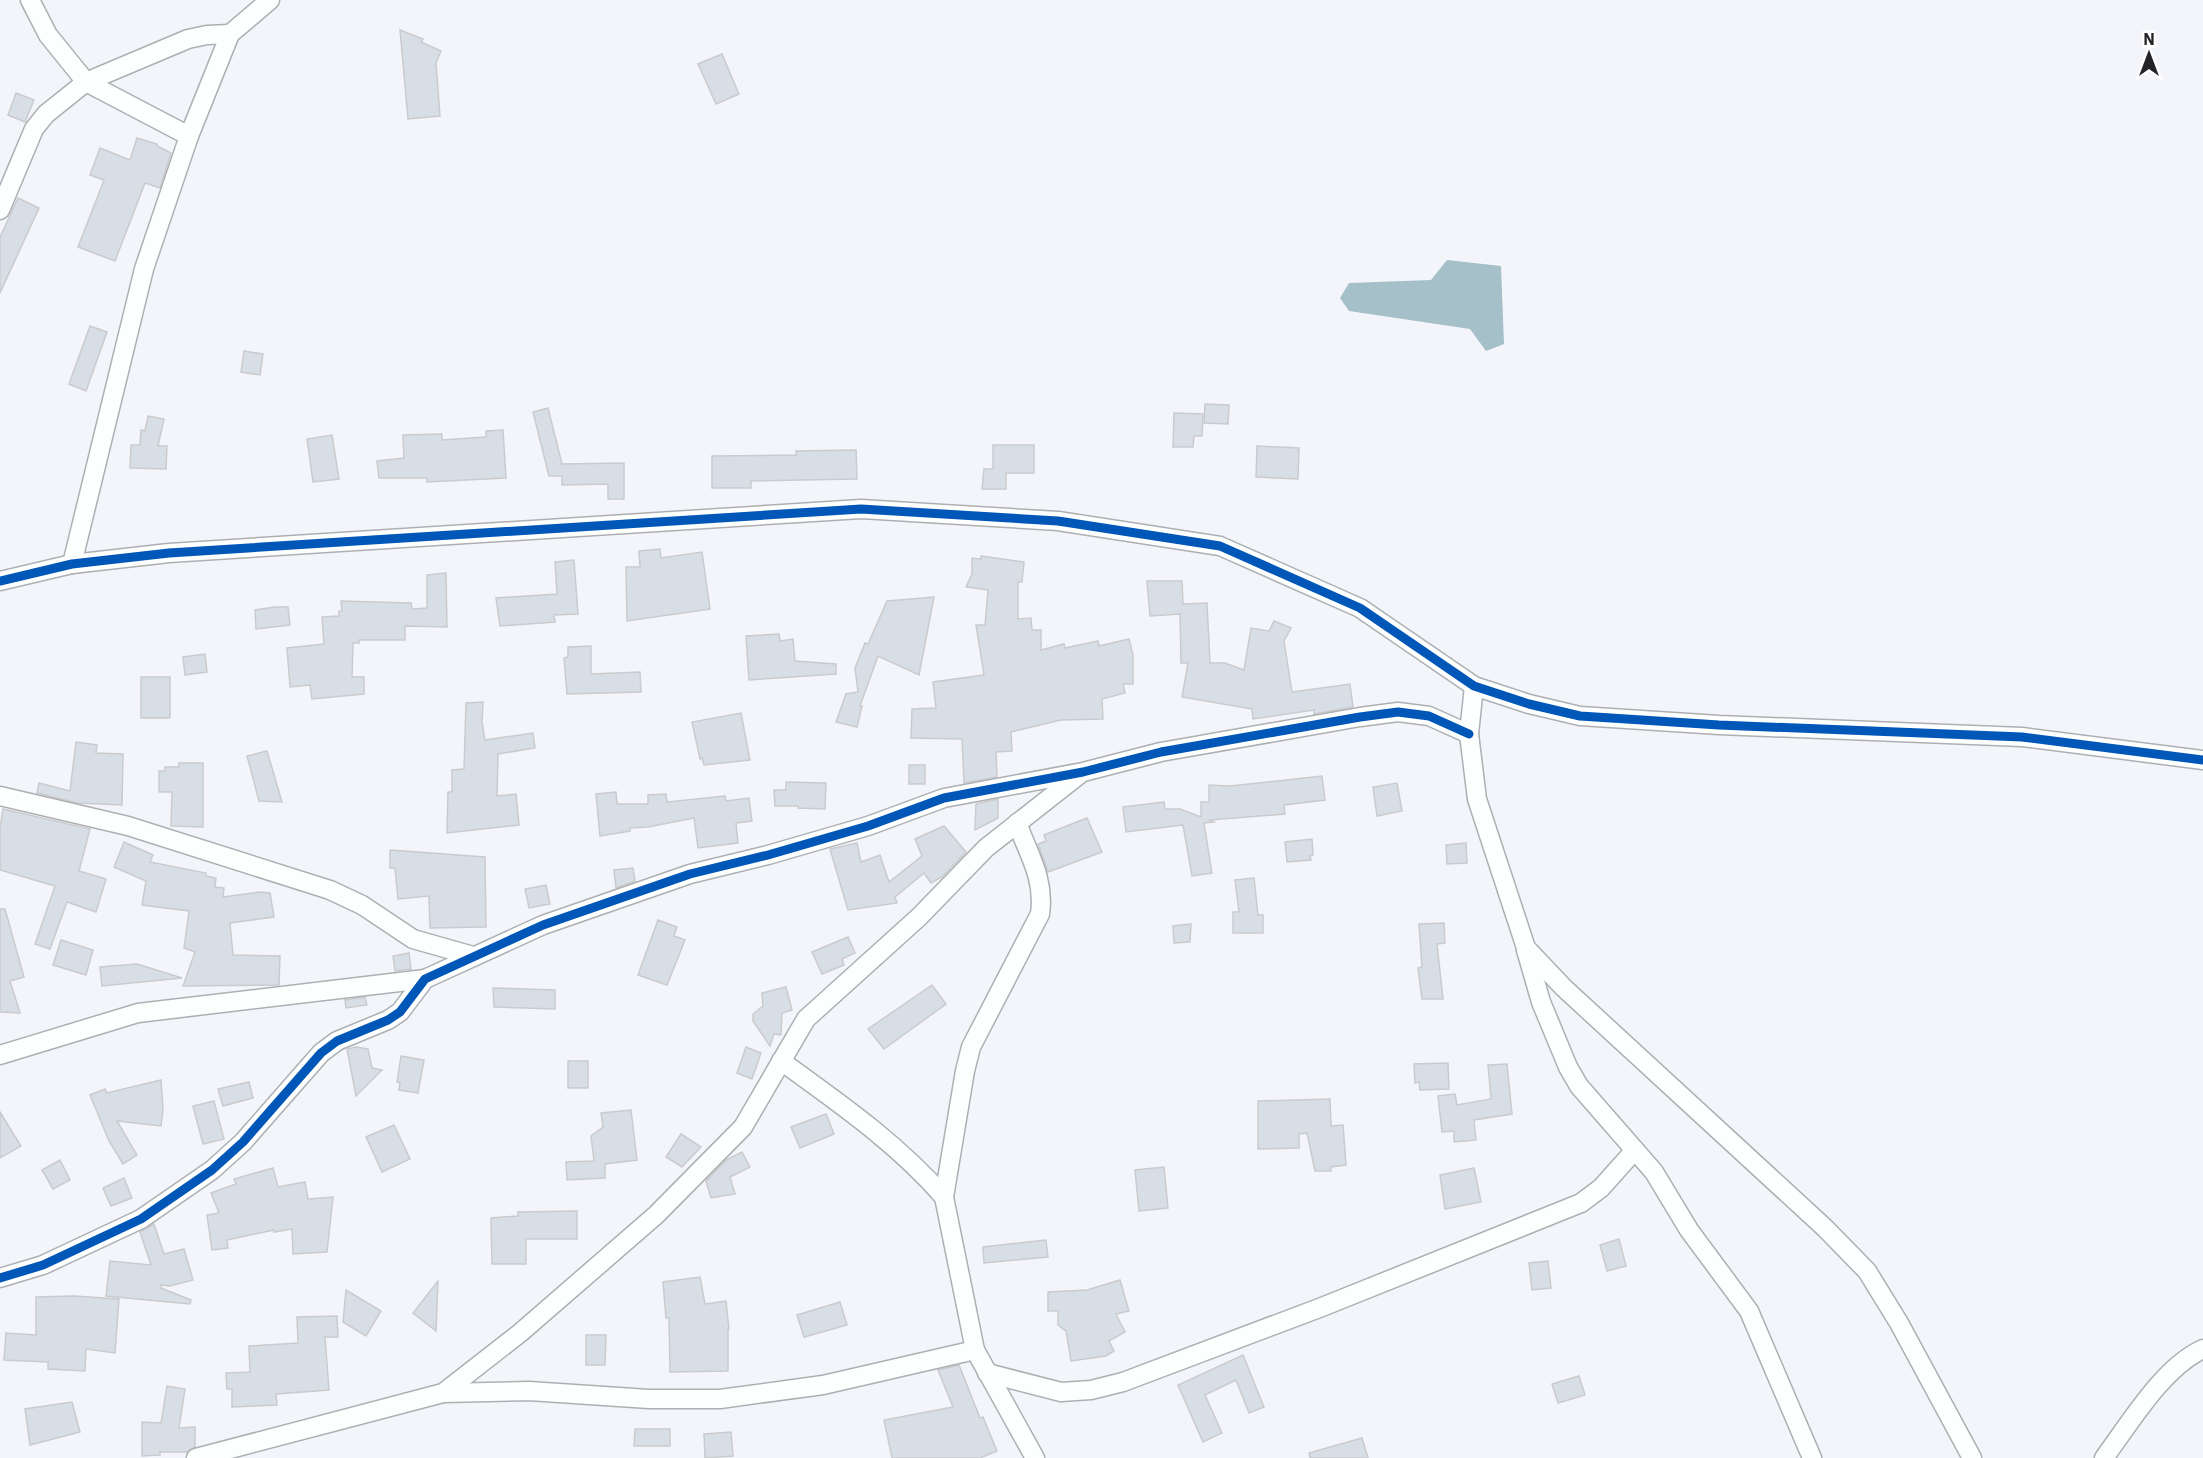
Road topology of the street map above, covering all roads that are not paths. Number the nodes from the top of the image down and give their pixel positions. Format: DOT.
graph roads {
  1 [pos="30,0"];
  2 [pos="270,0"];
  3 [pos="230,34"];
  4 [pos="86,82"];
  5 [pos="189,136"];
  6 [pos="0,210"];
  7 [pos="72,564"];
  8 [pos="0,581"];
  9 [pos="1474,686"];
  10 [pos="1470,734"];
  11 [pos="2203,760"];
  12 [pos="1083,772"];
  13 [pos="0,796"];
  14 [pos="1017,823"];
  15 [pos="1526,948"];
  16 [pos="473,956"];
  17 [pos="425,980"];
  18 [pos="0,1055"];
  19 [pos="781,1061"];
  20 [pos="1635,1150"];
  21 [pos="944,1197"];
  22 [pos="0,1278"];
  23 [pos="2203,1349"];
  24 [pos="975,1350"];
  25 [pos="987,1373"];
  26 [pos="443,1393"];
  27 [pos="196,1458"];
  28 [pos="1035,1458"];
  29 [pos="1812,1458"];
  30 [pos="1972,1458"];
  31 [pos="2104,1458"];
  1 -- 4 [label="street"];
  2 -- 3 [label="street"];
  3 -- 4 [label="street"];
  3 -- 5 [label="street"];
  4 -- 5 [label="street"];
  4 -- 6 [label="street"];
  5 -- 7 [label="street"];
  7 -- 8 [label="street"];
  7 -- 9 [label="street"];
  9 -- 10 [label="street"];
  9 -- 11 [label="street"];
  10 -- 12 [label="street"];
  10 -- 15 [label="street"];
  12 -- 14 [label="street"];
  12 -- 16 [label="street"];
  13 -- 16 [label="street"];
  14 -- 19 [label="street"];
  14 -- 21 [label="street"];
  15 -- 20 [label="street"];
  15 -- 30 [label="street"];
  16 -- 17 [label="street"];
  17 -- 18 [label="street"];
  17 -- 22 [label="street"];
  19 -- 21 [label="street"];
  19 -- 26 [label="street"];
  20 -- 25 [label="street"];
  20 -- 29 [label="street"];
  21 -- 24 [label="street"];
  23 -- 31 [label="street"];
  24 -- 25 [label="street"];
  24 -- 26 [label="street"];
  25 -- 28 [label="street"];
  26 -- 27 [label="street"];
}
